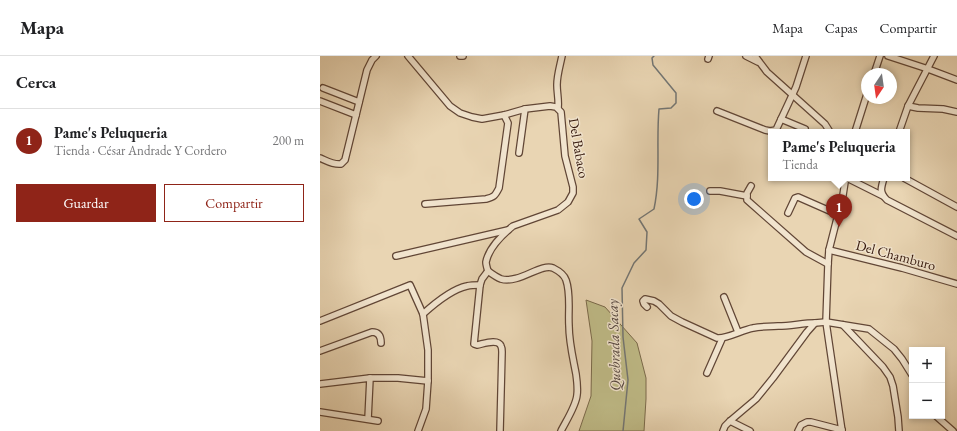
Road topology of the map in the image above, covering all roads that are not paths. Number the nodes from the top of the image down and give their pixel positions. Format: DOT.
graph roads {
  1 [pos="376,56"];
  2 [pos="408,56"];
  3 [pos="562,56"];
  4 [pos="746,56"];
  5 [pos="755,56"];
  6 [pos="806,56"];
  7 [pos="880,56"];
  8 [pos="888,56"];
  9 [pos="934,56"];
  10 [pos="760,63"];
  11 [pos="876,68"];
  12 [pos="928,69"];
  13 [pos="957,80"];
  14 [pos="323,88"];
  15 [pos="792,94"];
  16 [pos="320,101"];
  17 [pos="359,102"];
  18 [pos="864,104"];
  19 [pos="908,106"];
  20 [pos="558,108"];
  21 [pos="525,109"];
  22 [pos="717,111"];
  23 [pos="957,112"];
  24 [pos="356,115"];
  25 [pos="504,115"];
  26 [pos="780,119"];
  27 [pos="805,128"];
  28 [pos="776,129"];
  29 [pos="828,129"];
  30 [pos="856,129"];
  31 [pos="900,129"];
  32 [pos="768,131"];
  33 [pos="519,153"];
  34 [pos="320,158"];
  35 [pos="846,181"];
  36 [pos="851,181"];
  37 [pos="883,181"];
  38 [pos="909,181"];
  39 [pos="752,186"];
  40 [pos="710,190"];
  41 [pos="882,194"];
  42 [pos="747,196"];
  43 [pos="425,204"];
  44 [pos="957,207"];
  45 [pos="788,213"];
  46 [pos="839,215"];
  47 [pos="508,230"];
  48 [pos="957,236"];
  49 [pos="830,250"];
  50 [pos="396,256"];
  51 [pos="828,264"];
  52 [pos="488,271"];
  53 [pos="957,284"];
  54 [pos="480,285"];
  55 [pos="724,297"];
  56 [pos="647,307"];
  57 [pos="423,314"];
  58 [pos="320,321"];
  59 [pos="826,322"];
  60 [pos="815,324"];
  61 [pos="843,325"];
  62 [pos="738,332"];
  63 [pos="722,339"];
  64 [pos="381,343"];
  65 [pos="320,351"];
  66 [pos="909,370"];
  67 [pos="707,373"];
  68 [pos="370,378"];
  69 [pos="428,381"];
  70 [pos="320,384"];
  71 [pos="320,412"];
  72 [pos="368,419"];
  73 [pos="939,419"];
  74 [pos="378,421"];
  75 [pos="730,421"];
  76 [pos="842,430"];
  77 [pos="418,431"];
  78 [pos="500,431"];
  79 [pos="561,431"];
  80 [pos="723,431"];
  81 [pos="750,431"];
  82 [pos="798,431"];
  83 [pos="899,431"];
  84 [pos="953,431"];
  1 -- 17 [label="street"];
  2 -- 25 [label="street, Del Babaco"];
  3 -- 20 [label="street"];
  4 -- 10 [label="street"];
  5 -- 10 [label="street"];
  6 -- 15 [label="street"];
  7 -- 11 [label="street"];
  8 -- 12 [label="street"];
  9 -- 12 [label="street"];
  10 -- 15 [label="street"];
  12 -- 13 [label="street"];
  12 -- 19 [label="street"];
  14 -- 17 [label="street"];
  15 -- 26 [label="street"];
  15 -- 29 [label="street"];
  16 -- 24 [label="street"];
  17 -- 24 [label="street"];
  18 -- 30 [label="street"];
  19 -- 23 [label="street"];
  19 -- 31 [label="street"];
  20 -- 21 [label="street, Del Babaco"];
  20 -- 47 [label="street, Del Babaco"];
  21 -- 25 [label="street, Del Babaco"];
  21 -- 33 [label="street"];
  22 -- 32 [label="street"];
  24 -- 34 [label="street"];
  25 -- 43 [label="street"];
  26 -- 27 [label="street"];
  26 -- 28 [label="street"];
  35 -- 46 [label="street"];
  36 -- 41 [label="street"];
  37 -- 41 [label="street"];
  38 -- 44 [label="street"];
  39 -- 42 [label="street"];
  40 -- 42 [label="street"];
  41 -- 48 [label="street"];
  42 -- 51 [label="street"];
  45 -- 46 [label="street"];
  46 -- 49 [label="street"];
  47 -- 50 [label="street"];
  47 -- 52 [label="street, Del Babaco"];
  49 -- 51 [label="street"];
  49 -- 53 [label="street, Del Chamburo"];
  51 -- 59 [label="street"];
  52 -- 54 [label="street"];
  52 -- 79 [label="street"];
  54 -- 57 [label="street"];
  54 -- 78 [label="street"];
  55 -- 62 [label="street"];
  56 -- 63 [label="street"];
  57 -- 58 [label="street"];
  57 -- 69 [label="street"];
  59 -- 60 [label="street"];
  59 -- 61 [label="street"];
  59 -- 76 [label="street"];
  60 -- 62 [label="street"];
  60 -- 75 [label="street"];
  61 -- 66 [label="street"];
  61 -- 83 [label="street"];
  62 -- 63 [label="street"];
  63 -- 67 [label="street"];
  64 -- 65 [label="street"];
  68 -- 69 [label="street"];
  68 -- 70 [label="street"];
  68 -- 72 [label="street"];
  69 -- 77 [label="street"];
  71 -- 72 [label="street"];
  72 -- 74 [label="street"];
  73 -- 84 [label="street"];
  75 -- 80 [label="street"];
  75 -- 81 [label="street"];
  76 -- 82 [label="street"];
}
